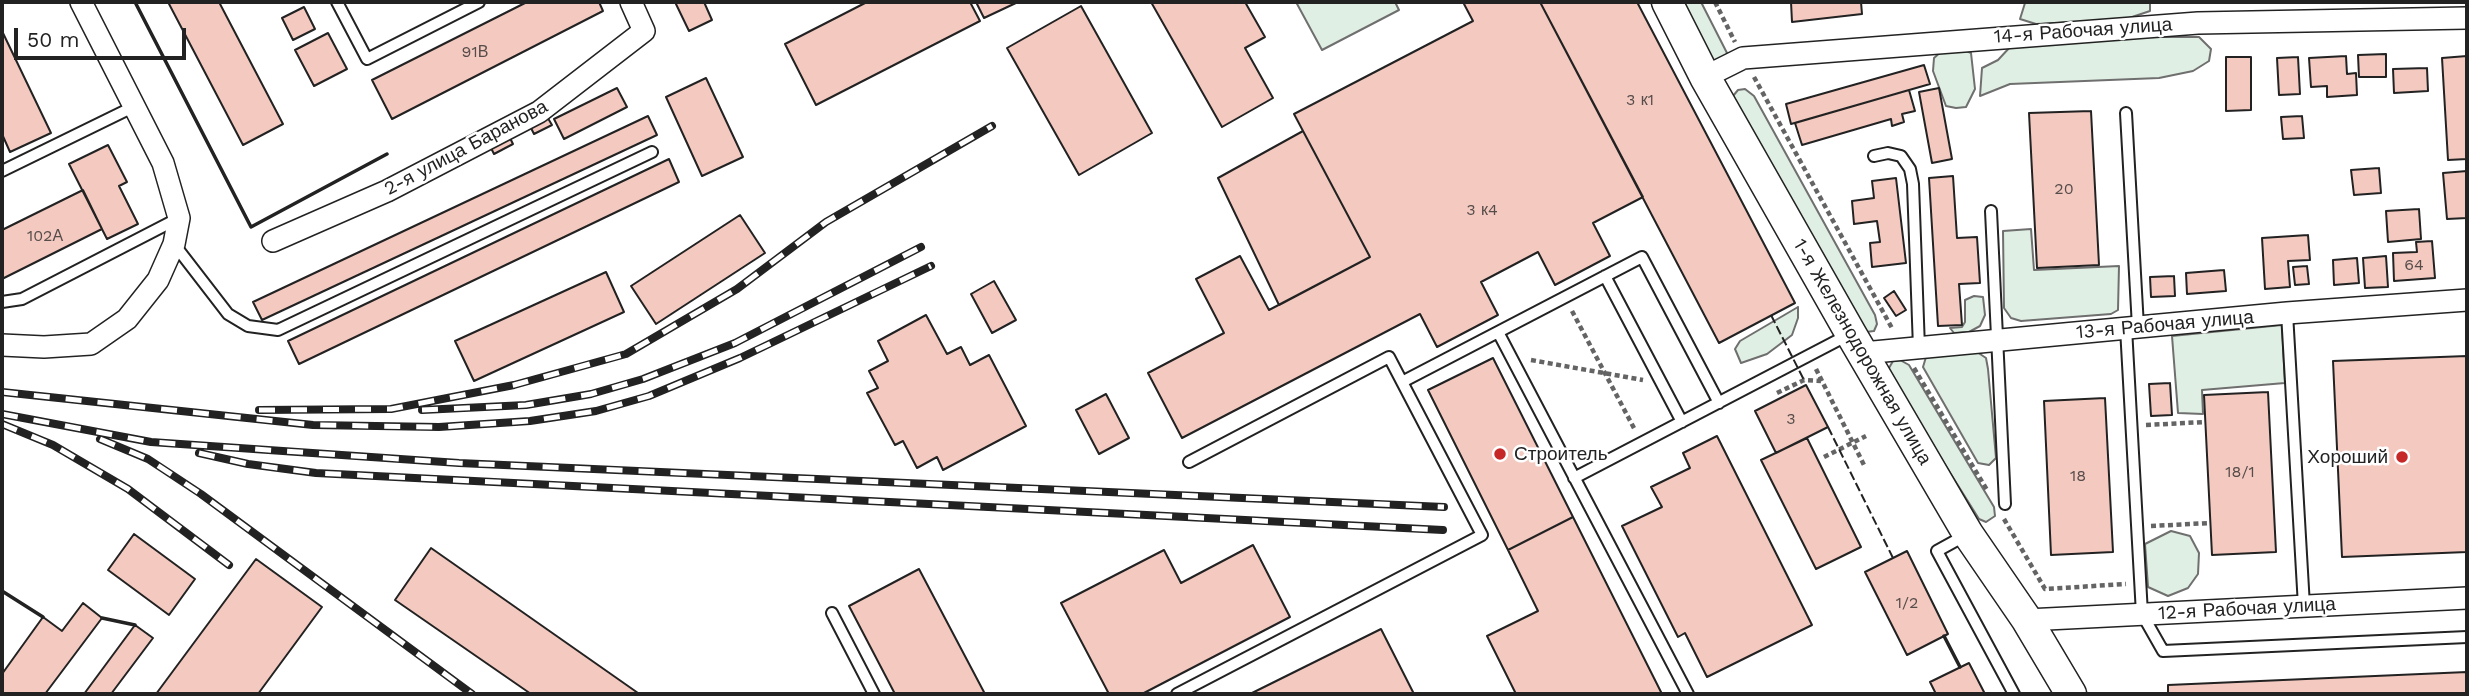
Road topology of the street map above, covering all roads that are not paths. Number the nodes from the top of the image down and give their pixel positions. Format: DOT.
graph roads {
  1 [pos="81,2"];
  2 [pos="337,2"];
  3 [pos="479,2"];
  4 [pos="631,2"];
  5 [pos="1667,2"];
  6 [pos="2467,18"];
  7 [pos="1704,77"];
  8 [pos="135,106"];
  9 [pos="2126,113"];
  10 [pos="652,152"];
  11 [pos="1874,156"];
  12 [pos="2,171"];
  13 [pos="1991,211"];
  14 [pos="179,218"];
  15 [pos="273,240"];
  16 [pos="174,244"];
  17 [pos="1605,276"];
  18 [pos="2467,300"];
  19 [pos="2,302"];
  20 [pos="2287,313"];
  21 [pos="2132,327"];
  22 [pos="1497,332"];
  23 [pos="1997,340"];
  24 [pos="1857,343"];
  25 [pos="2,345"];
  26 [pos="1919,348"];
  27 [pos="1402,382"];
  28 [pos="1719,403"];
  29 [pos="1682,422"];
  30 [pos="1189,462"];
  31 [pos="1574,478"];
  32 [pos="2005,504"];
  33 [pos="1968,534"];
  34 [pos="2467,598"];
  35 [pos="2304,606"];
  36 [pos="832,613"];
  37 [pos="2142,614"];
  38 [pos="2027,620"];
  39 [pos="2467,637"];
  40 [pos="874,694"];
  41 [pos="1177,694"];
  42 [pos="1688,694"];
  43 [pos="2014,694"];
  44 [pos="2071,694"];
  1 -- 8 [label="street"];
  2 -- 3 [label="lane"];
  4 -- 15 [label="street, 2-я улица Баранова"];
  5 -- 7 [label="street, 1-я Железнодорожная улица"];
  6 -- 7 [label="street, 14-я Рабочая улица"];
  7 -- 24 [label="street, 1-я Железнодорожная улица"];
  8 -- 12 [label="lane"];
  8 -- 14 [label="street"];
  9 -- 21 [label="lane"];
  10 -- 16 [label="lane"];
  11 -- 26 [label="lane"];
  13 -- 23 [label="lane"];
  14 -- 16 [label="street"];
  14 -- 19 [label="lane"];
  16 -- 25 [label="street"];
  17 -- 22 [label="lane"];
  17 -- 28 [label="lane"];
  17 -- 29 [label="lane"];
  18 -- 20 [label="street, 13-я Рабочая улица"];
  20 -- 21 [label="street, 13-я Рабочая улица"];
  20 -- 35 [label="lane"];
  21 -- 23 [label="street, 13-я Рабочая улица"];
  21 -- 37 [label="lane"];
  22 -- 27 [label="lane"];
  22 -- 31 [label="lane"];
  23 -- 26 [label="street, 13-я Рабочая улица"];
  23 -- 32 [label="lane"];
  24 -- 26 [label="street, 13-я Рабочая улица"];
  24 -- 28 [label="lane"];
  24 -- 33 [label="street, 1-я Железнодорожная улица"];
  27 -- 30 [label="lane"];
  27 -- 41 [label="lane"];
  28 -- 29 [label="lane"];
  29 -- 31 [label="lane"];
  31 -- 42 [label="lane"];
  33 -- 38 [label="street, 1-я Железнодорожная улица"];
  33 -- 43 [label="lane"];
  34 -- 35 [label="street, 12-я Рабочая улица"];
  35 -- 37 [label="street, 12-я Рабочая улица"];
  36 -- 40 [label="lane"];
  37 -- 38 [label="street, 12-я Рабочая улица"];
  37 -- 39 [label="lane"];
  38 -- 44 [label="street, 1-я Железнодорожная улица"];
}
